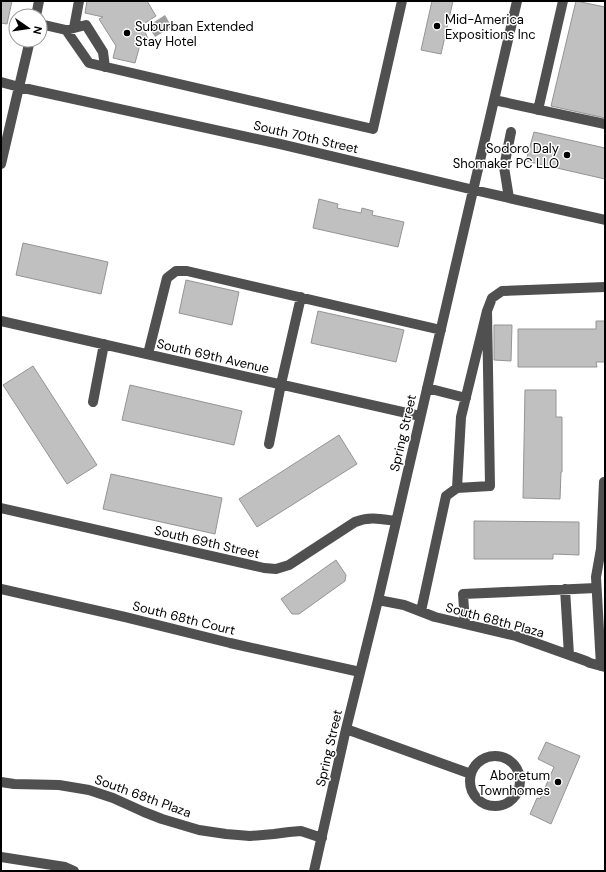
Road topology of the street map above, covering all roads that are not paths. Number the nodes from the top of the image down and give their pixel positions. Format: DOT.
graph roads {
  1 [pos="79,1"];
  2 [pos="402,1"];
  3 [pos="517,1"];
  4 [pos="563,1"];
  5 [pos="48,25"];
  6 [pos="70,29"];
  7 [pos="28,48"];
  8 [pos="105,67"];
  9 [pos="1,82"];
  10 [pos="19,87"];
  11 [pos="494,100"];
  12 [pos="538,110"];
  13 [pos="605,124"];
  14 [pos="511,132"];
  15 [pos="1,164"];
  16 [pos="474,190"];
  17 [pos="510,198"];
  18 [pos="605,220"];
  19 [pos="605,287"];
  20 [pos="301,297"];
  21 [pos="487,311"];
  22 [pos="1,321"];
  23 [pos="441,330"];
  24 [pos="104,344"];
  25 [pos="148,354"];
  26 [pos="281,384"];
  27 [pos="427,388"];
  28 [pos="466,398"];
  29 [pos="93,402"];
  30 [pos="420,416"];
  31 [pos="270,444"];
  32 [pos="604,482"];
  33 [pos="457,488"];
  34 [pos="1,508"];
  35 [pos="396,521"];
  36 [pos="596,588"];
  37 [pos="1,589"];
  38 [pos="565,589"];
  39 [pos="378,600"];
  40 [pos="421,611"];
  41 [pos="465,624"];
  42 [pos="569,655"];
  43 [pos="603,667"];
  44 [pos="360,672"];
  45 [pos="346,729"];
  46 [pos="471,774"];
  47 [pos="1,782"];
  48 [pos="322,838"];
  49 [pos="1,857"];
  50 [pos="74,871"];
  51 [pos="314,871"];
  1 -- 6 [label="street"];
  2 -- 8 [label="street"];
  3 -- 11 [label="street, Spring Street"];
  4 -- 12 [label="street"];
  5 -- 6 [label="street"];
  6 -- 8 [label="street"];
  6 -- 8 [label="street"];
  7 -- 10 [label="street"];
  9 -- 10 [label="street, South 70th Street"];
  10 -- 15 [label="street"];
  10 -- 16 [label="street, South 70th Street"];
  11 -- 12 [label="street"];
  11 -- 16 [label="street, Spring Street"];
  12 -- 13 [label="street"];
  14 -- 17 [label="street"];
  16 -- 17 [label="street, South 70th Street"];
  16 -- 23 [label="street, Spring Street"];
  17 -- 18 [label="street, South 70th Street"];
  19 -- 21 [label="street"];
  20 -- 23 [label="street"];
  20 -- 25 [label="street"];
  20 -- 26 [label="street"];
  21 -- 28 [label="street"];
  21 -- 33 [label="street"];
  22 -- 24 [label="street, South 69th Avenue"];
  23 -- 27 [label="street, Spring Street"];
  24 -- 25 [label="street, South 69th Avenue"];
  24 -- 29 [label="street"];
  25 -- 26 [label="street, South 69th Avenue"];
  26 -- 30 [label="street, South 69th Avenue"];
  26 -- 31 [label="street"];
  27 -- 28 [label="street"];
  27 -- 30 [label="street, Spring Street"];
  28 -- 33 [label="street"];
  30 -- 35 [label="street, Spring Street"];
  32 -- 36 [label="street"];
  33 -- 40 [label="street"];
  34 -- 35 [label="street, South 69th Street"];
  35 -- 39 [label="street, Spring Street"];
  36 -- 38 [label="street"];
  36 -- 43 [label="street"];
  37 -- 44 [label="street, South 68th Court"];
  38 -- 41 [label="street"];
  38 -- 42 [label="street"];
  39 -- 40 [label="street, South 68th Plaza"];
  39 -- 44 [label="street, Spring Street"];
  40 -- 41 [label="street, South 68th Plaza"];
  41 -- 42 [label="street, South 68th Plaza"];
  42 -- 43 [label="street, South 68th Plaza"];
  44 -- 45 [label="street, Spring Street"];
  45 -- 46 [label="street"];
  45 -- 48 [label="street, Spring Street"];
  46 -- 46 [label="street"];
  47 -- 48 [label="street, South 68th Plaza"];
  48 -- 51 [label="street, Spring Street"];
  49 -- 50 [label="street"];
}
